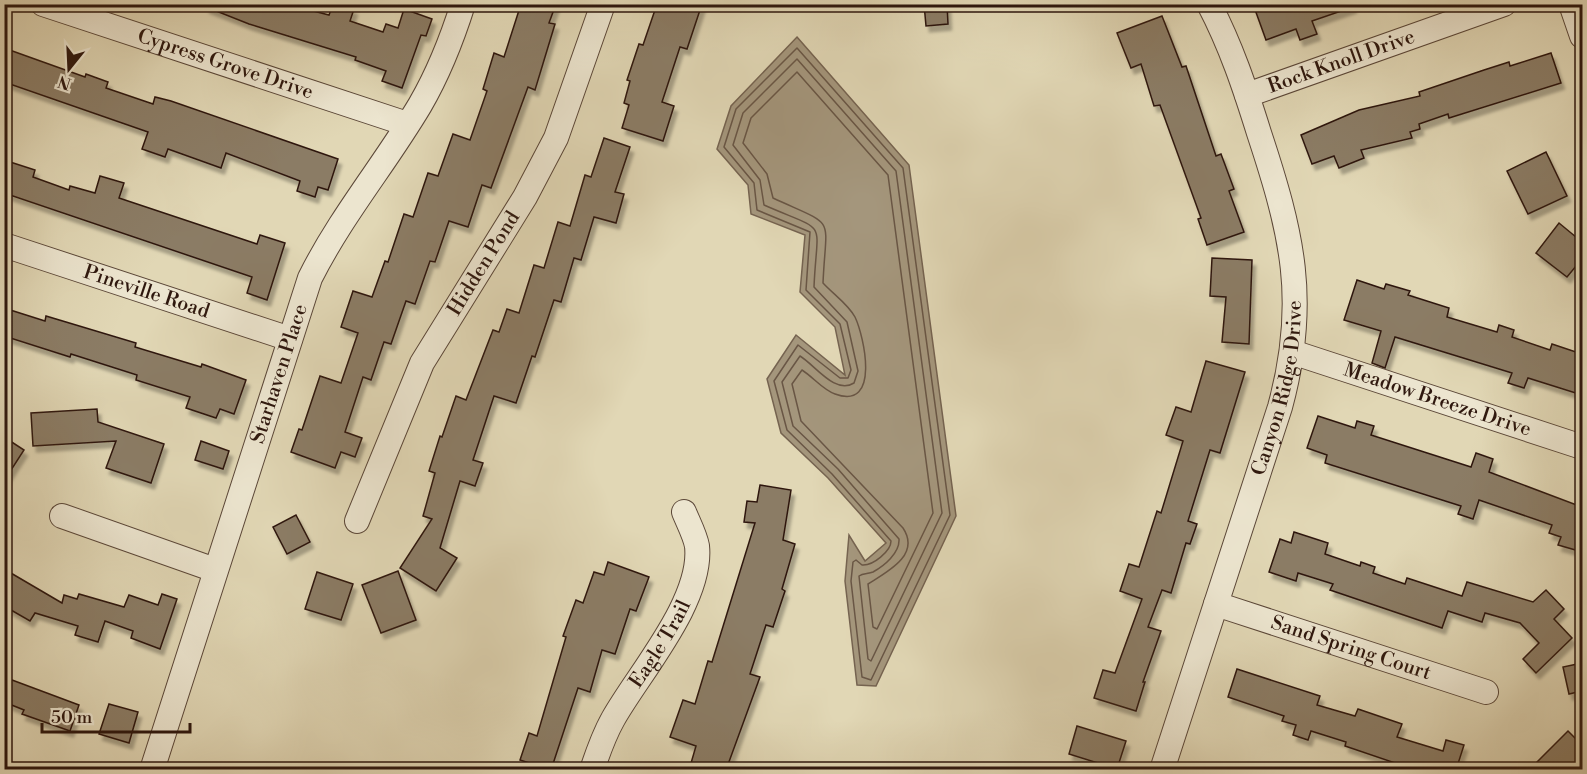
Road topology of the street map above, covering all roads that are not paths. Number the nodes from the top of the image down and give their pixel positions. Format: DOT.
graph roads {
  1 [pos="44,4"];
  2 [pos="463,4"];
  3 [pos="603,4"];
  4 [pos="1209,4"];
  5 [pos="1504,4"];
  6 [pos="1571,4"];
  7 [pos="1582,36"];
  8 [pos="1247,95"];
  9 [pos="407,124"];
  10 [pos="4,245"];
  11 [pos="290,339"];
  12 [pos="1292,352"];
  13 [pos="1582,447"];
  14 [pos="684,512"];
  15 [pos="62,516"];
  16 [pos="357,521"];
  17 [pos="215,570"];
  18 [pos="1216,604"];
  19 [pos="1486,692"];
  20 [pos="152,770"];
  21 [pos="592,770"];
  22 [pos="1162,770"];
  1 -- 9 [label="street, Cypress Grove Drive"];
  2 -- 9 [label="street, Starhaven Place"];
  3 -- 16 [label="street, Hidden Pond"];
  4 -- 8 [label="street, Canyon Ridge Drive"];
  5 -- 8 [label="street, Rock Knoll Drive"];
  6 -- 7 [label="street"];
  8 -- 12 [label="street, Canyon Ridge Drive"];
  9 -- 11 [label="street, Starhaven Place"];
  10 -- 11 [label="street, Pineville Road"];
  11 -- 17 [label="street, Starhaven Place"];
  12 -- 13 [label="street, Meadow Breeze Drive"];
  12 -- 18 [label="street, Canyon Ridge Drive"];
  14 -- 21 [label="street, Eagle Trail"];
  15 -- 17 [label="street"];
  17 -- 20 [label="street, Starhaven Place"];
  18 -- 19 [label="street, Sand Spring Court"];
  18 -- 22 [label="street, Canyon Ridge Drive"];
}
